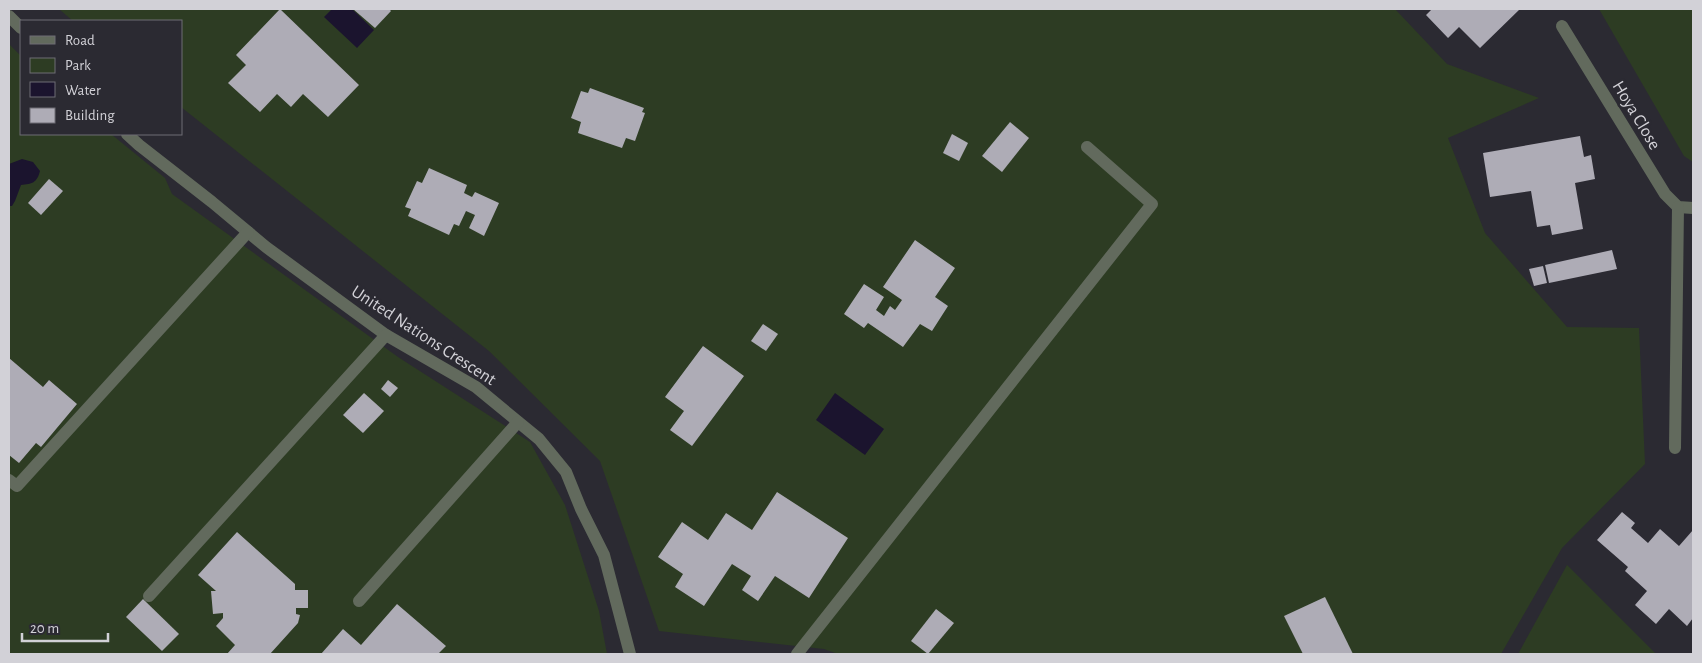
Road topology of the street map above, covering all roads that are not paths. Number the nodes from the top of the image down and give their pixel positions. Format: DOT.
graph roads {
  1 [pos="10,18"];
  2 [pos="1562,26"];
  3 [pos="20,27"];
  4 [pos="128,135"];
  5 [pos="1087,147"];
  6 [pos="1678,207"];
  7 [pos="1693,208"];
  8 [pos="248,232"];
  9 [pos="386,335"];
  10 [pos="518,422"];
  11 [pos="1675,448"];
  12 [pos="9,480"];
  13 [pos="149,596"];
  14 [pos="359,601"];
  15 [pos="630,654"];
  16 [pos="797,654"];
  1 -- 3 [label="street"];
  2 -- 6 [label="street, Hoya Close"];
  4 -- 8 [label="street, United Nations Crescent"];
  5 -- 16 [label="street"];
  6 -- 7 [label="street"];
  6 -- 11 [label="street"];
  8 -- 9 [label="street, United Nations Crescent"];
  8 -- 12 [label="street"];
  9 -- 10 [label="street, United Nations Crescent"];
  9 -- 13 [label="street"];
  10 -- 14 [label="street"];
  10 -- 15 [label="street, United Nations Crescent"];
}
